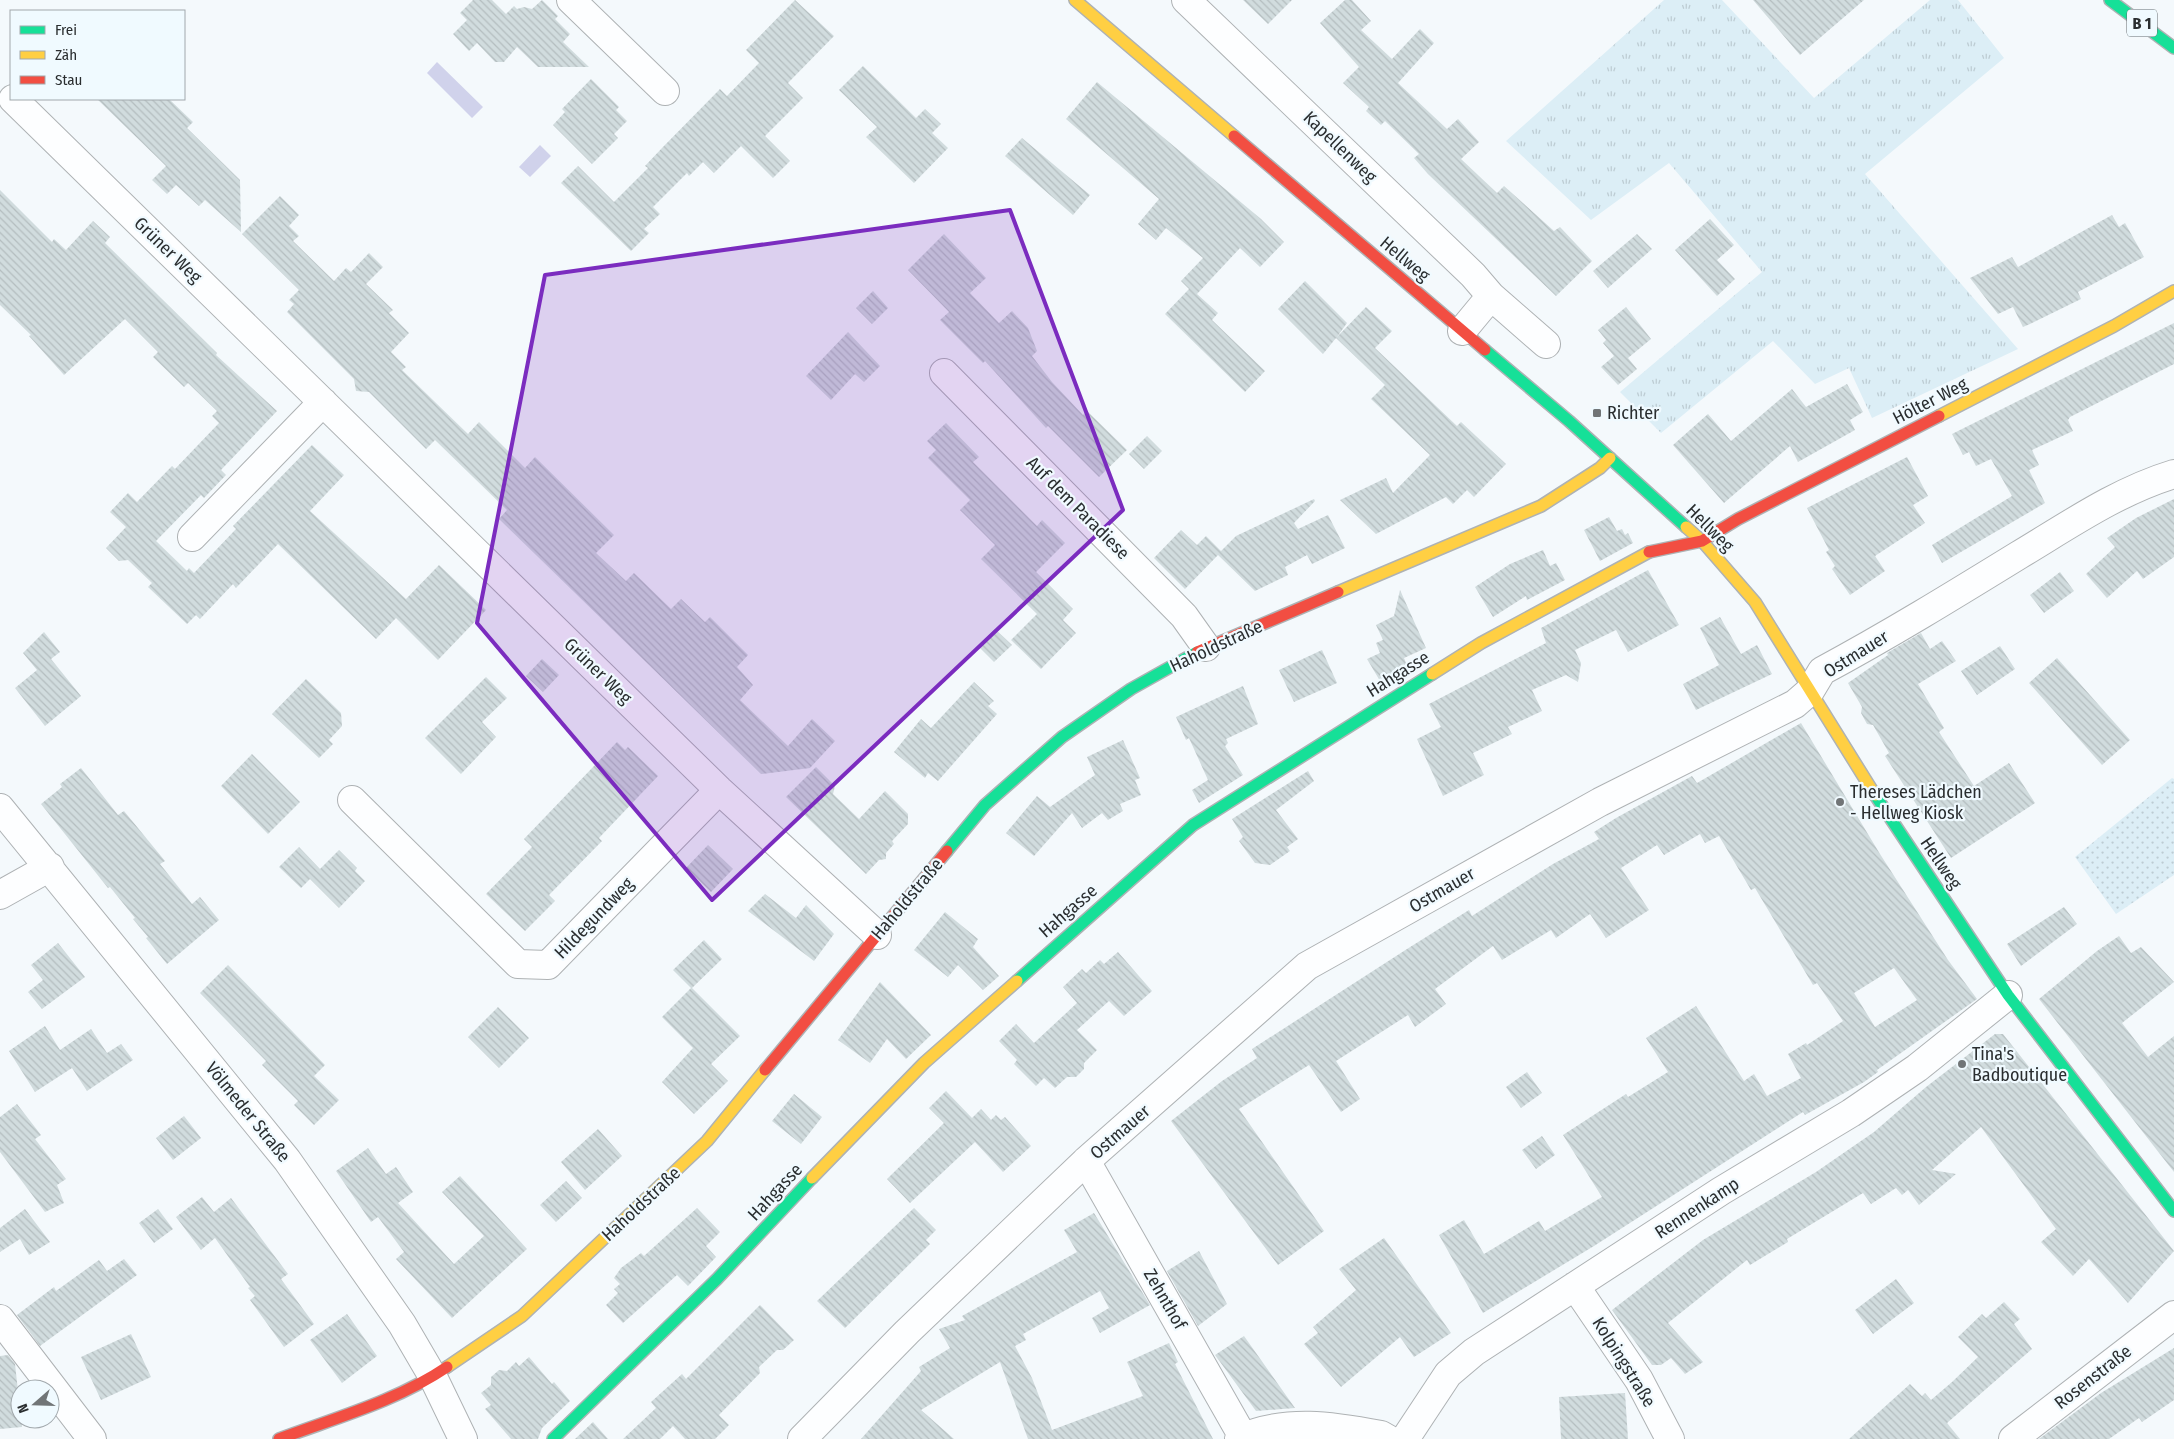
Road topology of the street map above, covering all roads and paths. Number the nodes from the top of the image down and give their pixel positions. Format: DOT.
graph roads {
  1 [pos="571,0"];
  2 [pos="1075,0"];
  3 [pos="1186,0"];
  4 [pos="2110,0"];
  5 [pos="2174,48"];
  6 [pos="664,91"];
  7 [pos="14,100"];
  8 [pos="2174,291"];
  9 [pos="1491,296"];
  10 [pos="1462,331"];
  11 [pos="1546,344"];
  12 [pos="944,373"];
  13 [pos="323,402"];
  14 [pos="1610,458"];
  15 [pos="2174,474"];
  16 [pos="192,537"];
  17 [pos="1702,541"];
  18 [pos="1206,647"];
  19 [pos="1810,691"];
  20 [pos="719,790"];
  21 [pos="352,800"];
  22 [pos="0,808"];
  23 [pos="50,867"];
  24 [pos="0,894"];
  25 [pos="877,935"];
  26 [pos="2008,995"];
  27 [pos="1086,1161"];
  28 [pos="2174,1211"];
  29 [pos="1575,1286"];
  30 [pos="2174,1315"];
  31 [pos="0,1319"];
  32 [pos="433,1377"];
  33 [pos="1241,1438"];
  34 [pos="92,1439"];
  35 [pos="279,1439"];
  36 [pos="462,1439"];
  37 [pos="553,1439"];
  38 [pos="802,1439"];
  39 [pos="1388,1439"];
  40 [pos="1405,1439"];
  41 [pos="1670,1439"];
  42 [pos="2013,1439"];
  1 -- 6 [label="street"];
  2 -- 10 [label="street, Hellweg"];
  3 -- 9 [label="street, Kapellenweg"];
  4 -- 5 [label="street, B 1"];
  7 -- 13 [label="street, Grüner Weg"];
  8 -- 17 [label="street, Hölter Weg"];
  9 -- 10 [label="street"];
  9 -- 11 [label="street, Kapellenweg"];
  10 -- 14 [label="street, Hellweg"];
  12 -- 18 [label="street, Auf dem Paradiese"];
  13 -- 16 [label="street"];
  13 -- 20 [label="street, Grüner Weg"];
  14 -- 17 [label="street, Hellweg"];
  14 -- 18 [label="street, Haholdstraße"];
  15 -- 19 [label="street, Ostmauer"];
  17 -- 19 [label="street, Hellweg"];
  17 -- 37 [label="street, Hahgasse"];
  18 -- 25 [label="street, Haholdstraße"];
  19 -- 26 [label="street, Hellweg"];
  19 -- 27 [label="street, Ostmauer"];
  20 -- 21 [label="street, Hildegundweg"];
  20 -- 25 [label="street, Grüner Weg"];
  22 -- 23 [label="street, Völmeder Straße"];
  23 -- 24 [label="street"];
  23 -- 32 [label="street, Völmeder Straße"];
  25 -- 32 [label="street, Haholdstraße"];
  26 -- 28 [label="street, Hellweg"];
  26 -- 29 [label="street, Rennenkamp"];
  27 -- 33 [label="street, Zehnthof"];
  27 -- 38 [label="street, Ostmauer"];
  29 -- 40 [label="street, Rennenkamp"];
  29 -- 41 [label="street, Kolpingstraße"];
  30 -- 42 [label="street, Rosenstraße"];
  31 -- 34 [label="street"];
  32 -- 35 [label="street, Haholdstraße"];
  32 -- 36 [label="street, Völmeder Straße"];
  33 -- 39 [label="street"];
}
